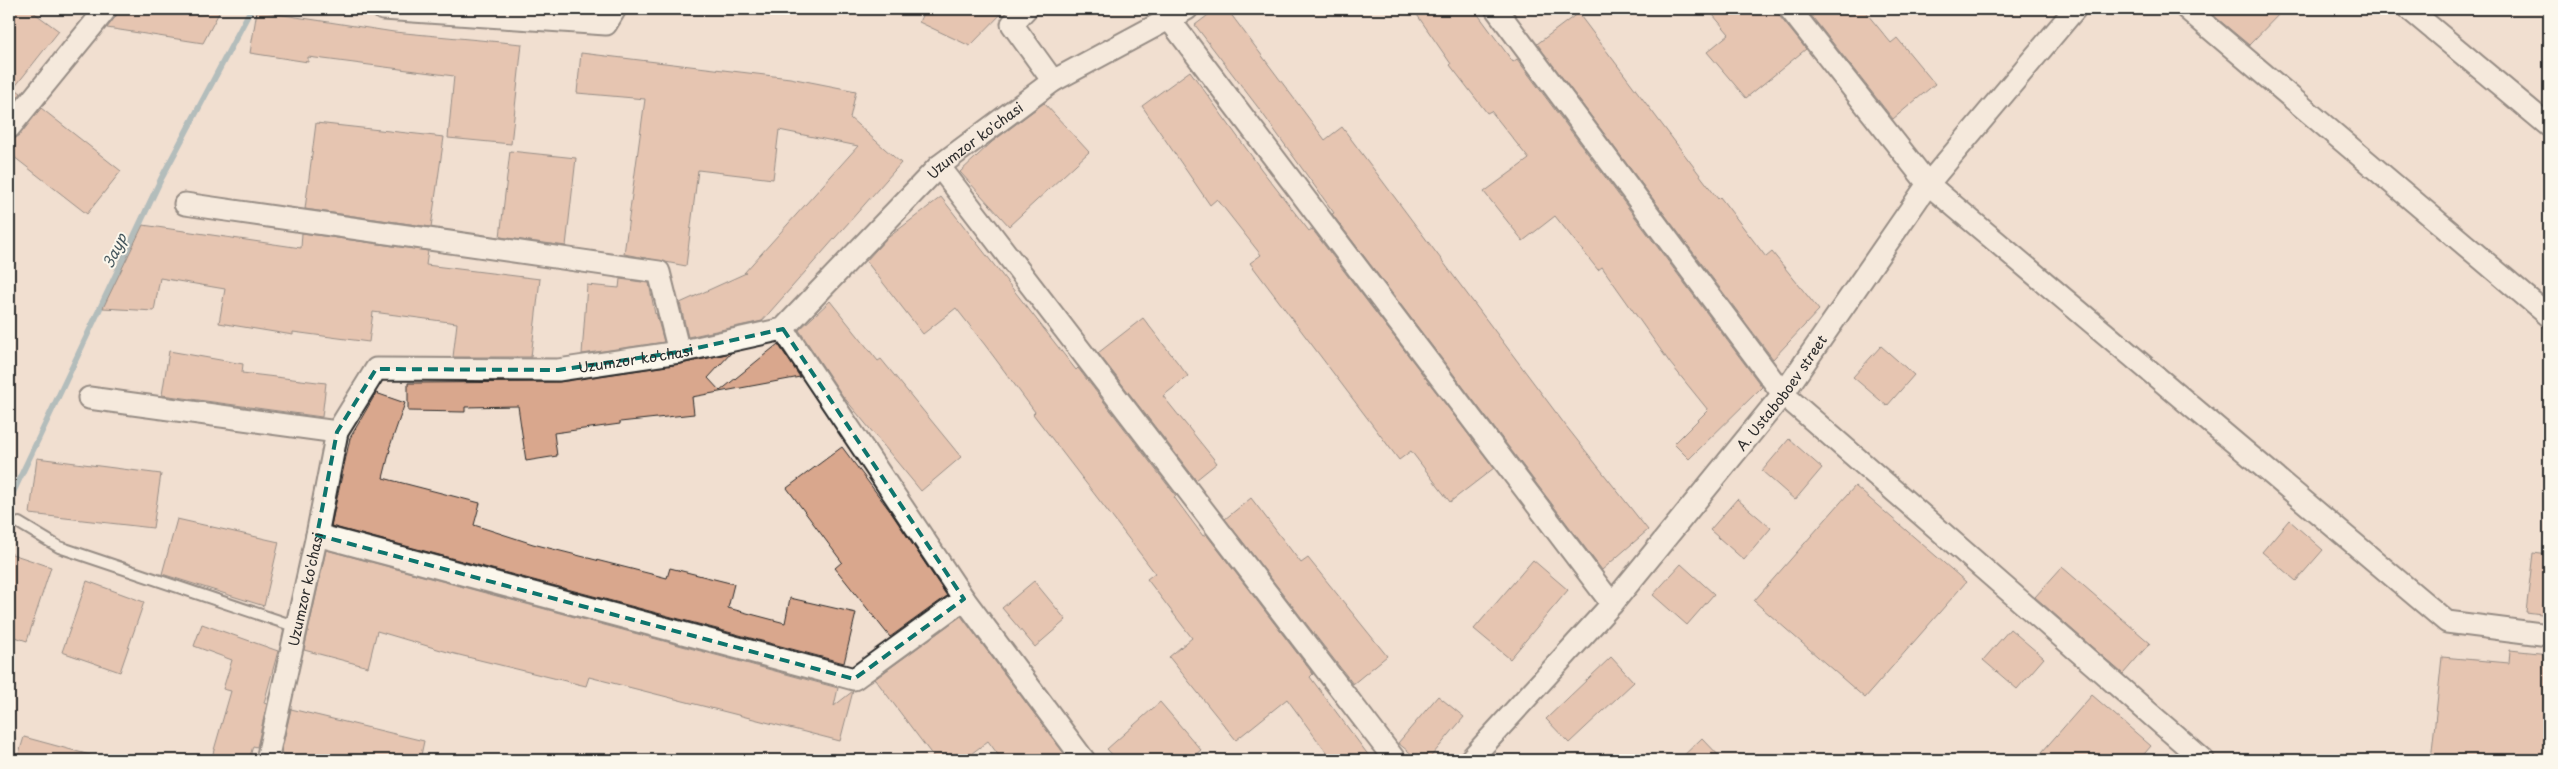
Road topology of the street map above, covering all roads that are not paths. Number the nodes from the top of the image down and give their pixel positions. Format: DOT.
graph roads {
  1 [pos="106,9"];
  2 [pos="384,9"];
  3 [pos="615,9"];
  4 [pos="1026,9"];
  5 [pos="1496,9"];
  6 [pos="1790,9"];
  7 [pos="2075,9"];
  8 [pos="2187,9"];
  9 [pos="2409,9"];
  10 [pos="1178,14"];
  11 [pos="1053,81"];
  12 [pos="2549,126"];
  13 [pos="9,128"];
  14 [pos="939,166"];
  15 [pos="1928,184"];
  16 [pos="186,204"];
  17 [pos="2549,316"];
  18 [pos="783,329"];
  19 [pos="679,352"];
  20 [pos="1783,394"];
  21 [pos="89,398"];
  22 [pos="337,432"];
  23 [pos="18,523"];
  24 [pos="317,535"];
  25 [pos="964,599"];
  26 [pos="1612,604"];
  27 [pos="297,627"];
  28 [pos="2549,635"];
  29 [pos="267,760"];
  30 [pos="1084,760"];
  31 [pos="1395,760"];
  32 [pos="1470,760"];
  33 [pos="2203,760"];
  1 -- 13 [label="street"];
  2 -- 3 [label="street"];
  4 -- 11 [label="street"];
  5 -- 20 [label="street"];
  6 -- 15 [label="street"];
  7 -- 15 [label="street, A. Ustaboboev street"];
  8 -- 17 [label="street"];
  9 -- 12 [label="street"];
  10 -- 11 [label="street, Uzumzor ko'chasi"];
  10 -- 26 [label="street"];
  11 -- 14 [label="street, Uzumzor ko'chasi"];
  14 -- 18 [label="street, Uzumzor ko'chasi"];
  14 -- 31 [label="street"];
  15 -- 20 [label="street, A. Ustaboboev street"];
  15 -- 28 [label="street"];
  16 -- 19 [label="street"];
  18 -- 19 [label="street, Uzumzor ko'chasi"];
  18 -- 25 [label="street"];
  19 -- 22 [label="street, Uzumzor ko'chasi"];
  20 -- 26 [label="street, A. Ustaboboev street"];
  20 -- 33 [label="street"];
  21 -- 22 [label="street"];
  22 -- 24 [label="street, Uzumzor ko'chasi"];
  23 -- 27 [label="lane"];
  24 -- 25 [label="street"];
  24 -- 27 [label="street, Uzumzor ko'chasi"];
  25 -- 30 [label="street"];
  26 -- 32 [label="street, A. Ustaboboev street"];
  27 -- 29 [label="street, Uzumzor ko'chasi"];
}
